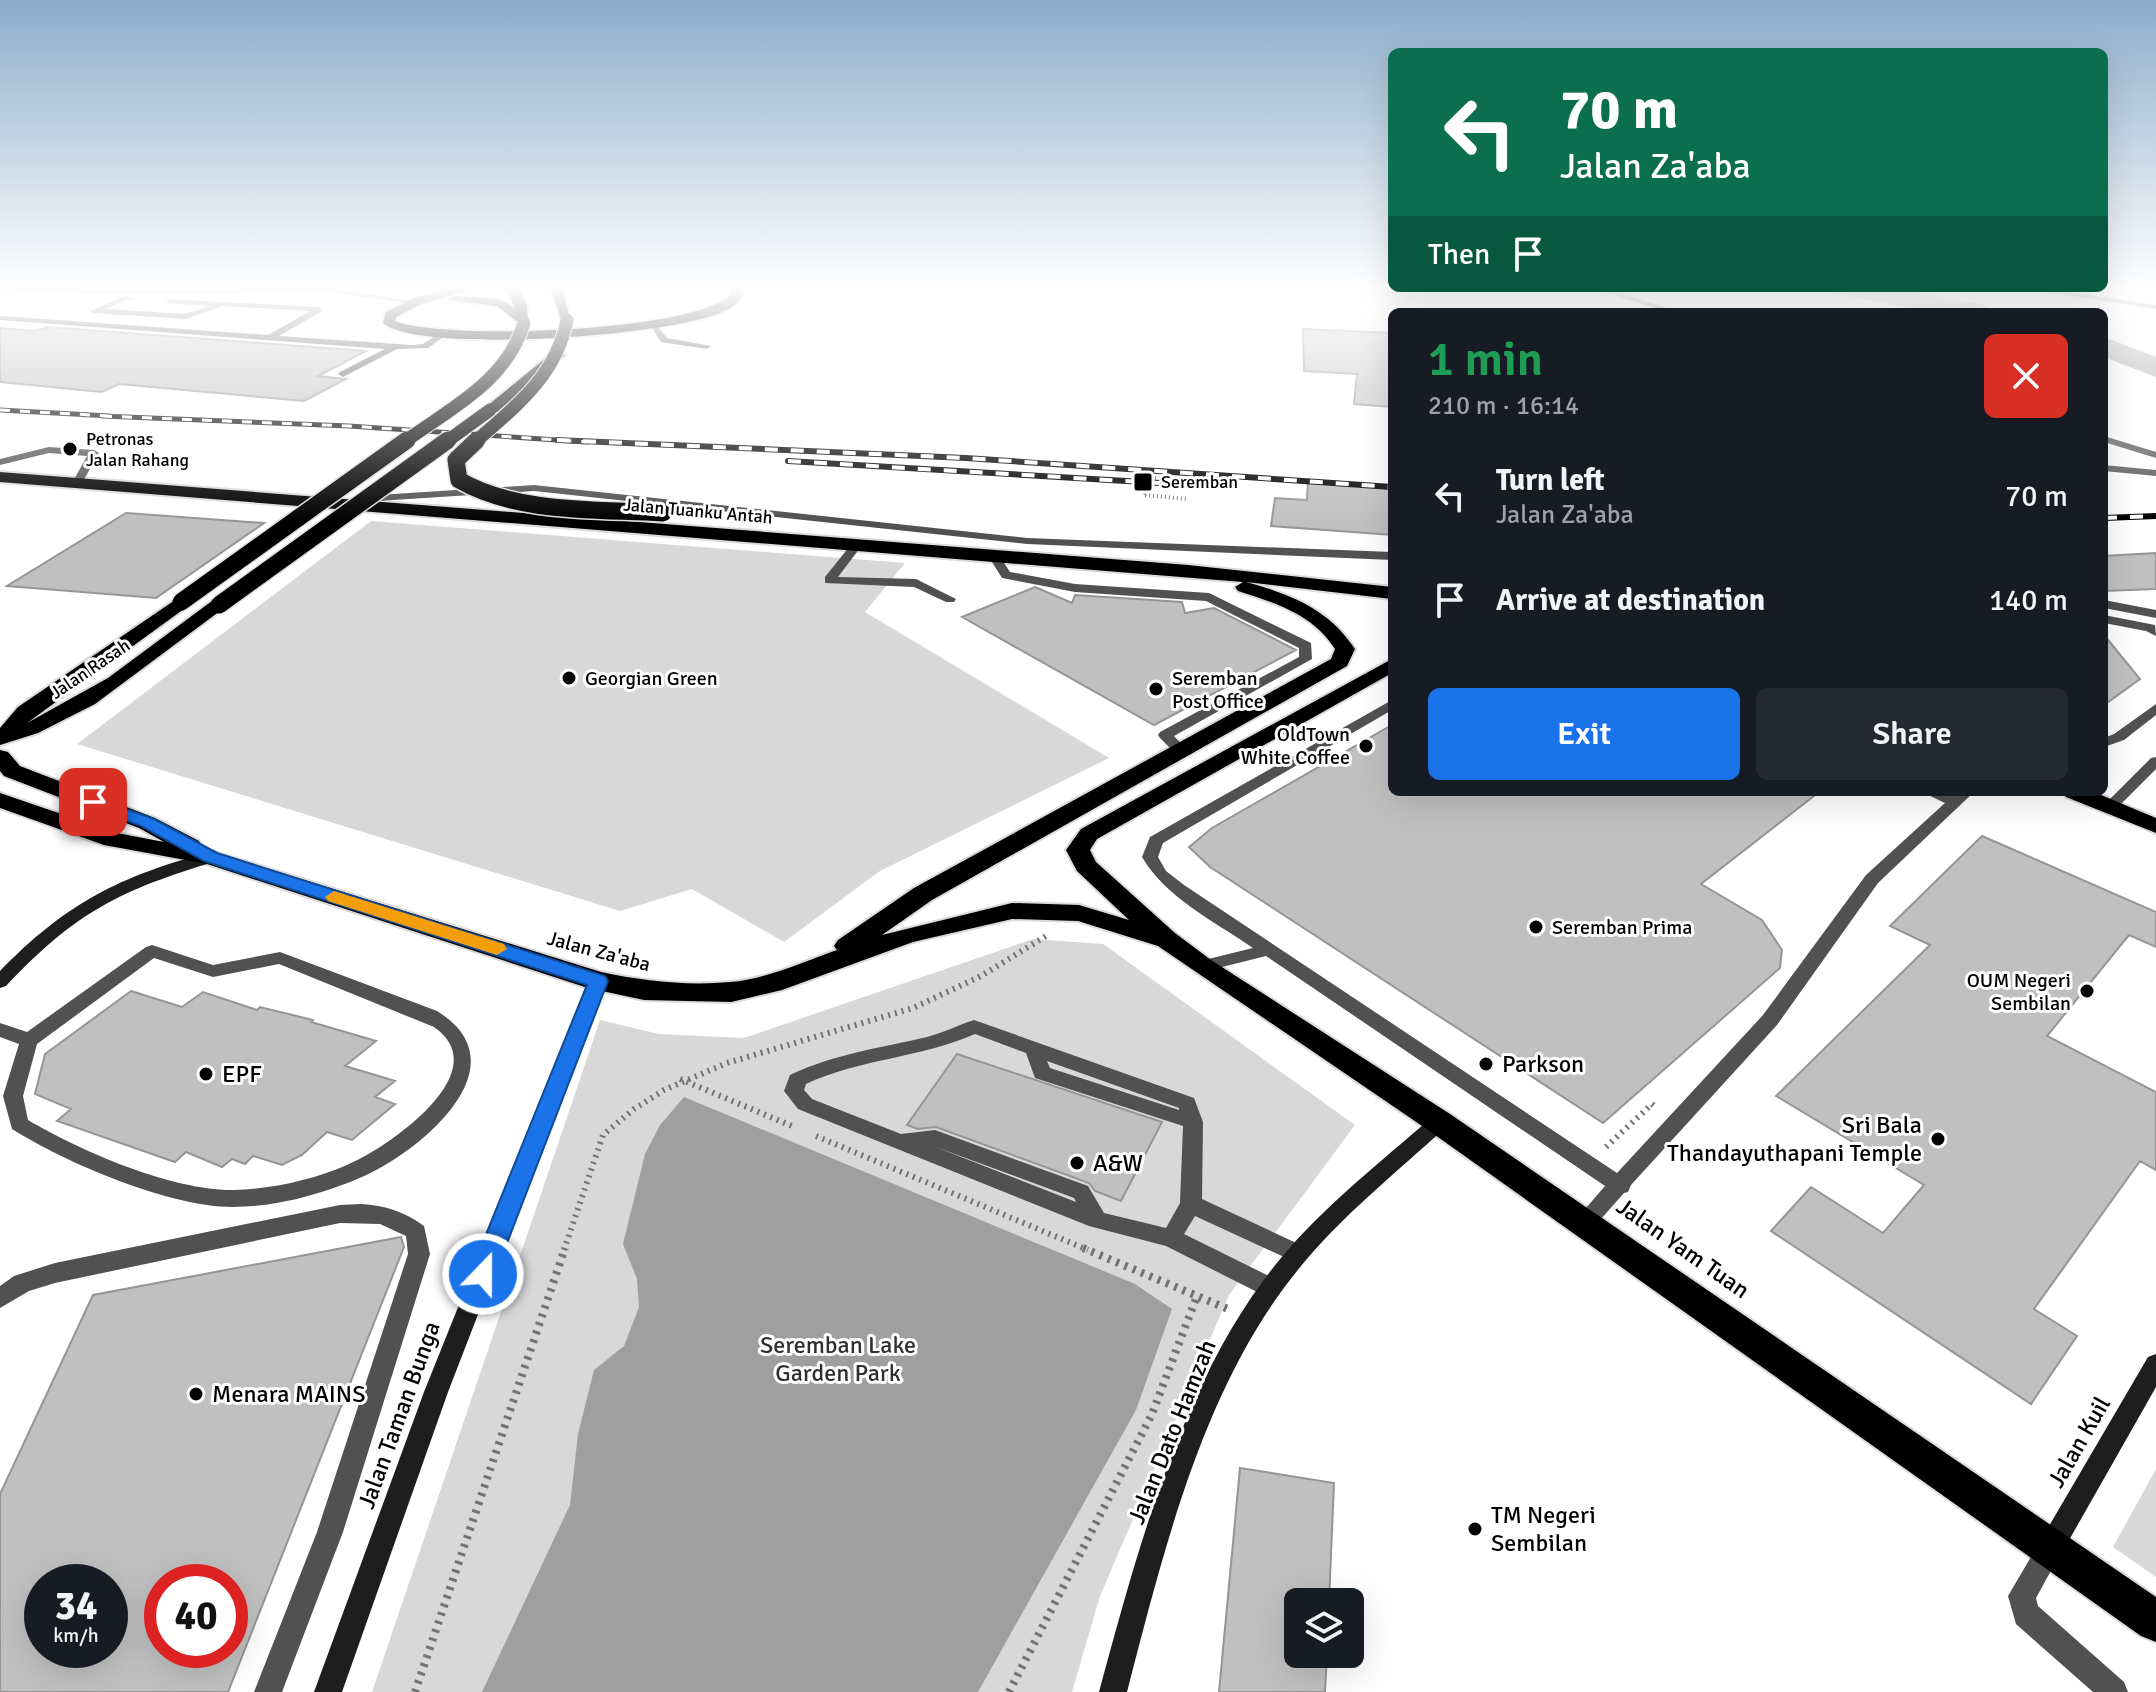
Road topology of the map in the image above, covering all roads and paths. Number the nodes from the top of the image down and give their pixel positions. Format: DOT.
graph roads {
  1 [pos="364,363"];
  2 [pos="505,363"];
  3 [pos="548,363"];
  4 [pos="554,363"];
  5 [pos="343,374"];
  6 [pos="2108,440"];
  7 [pos="2156,455"];
  8 [pos="0,462"];
  9 [pos="2108,468"];
  10 [pos="2156,473"];
  11 [pos="0,477"];
  12 [pos="1192,481"];
  13 [pos="77,483"];
  14 [pos="1186,499"];
  15 [pos="301,500"];
  16 [pos="857,544"];
  17 [pos="972,553"];
  18 [pos="993,554"];
  19 [pos="1388,556"];
  20 [pos="1133,566"];
  21 [pos="1188,570"];
  22 [pos="1126,592"];
  23 [pos="1388,593"];
  24 [pos="950,599"];
  25 [pos="2108,605"];
  26 [pos="2156,614"];
  27 [pos="2108,620"];
  28 [pos="2156,632"];
  29 [pos="1388,667"];
  30 [pos="1388,706"];
  31 [pos="2156,708"];
  32 [pos="2108,741"];
  33 [pos="0,745"];
  34 [pos="1181,751"];
  35 [pos="2156,761"];
  36 [pos="2084,796"];
  37 [pos="1960,797"];
  38 [pos="0,800"];
  39 [pos="2110,807"];
  40 [pos="2156,826"];
  41 [pos="211,857"];
  42 [pos="1079,913"];
  43 [pos="1166,939"];
  44 [pos="1268,950"];
  45 [pos="821,965"];
  46 [pos="1202,966"];
  47 [pos="598,981"];
  48 [pos="0,982"];
  49 [pos="0,1030"];
  50 [pos="29,1040"];
  51 [pos="679,1079"];
  52 [pos="1652,1104"];
  53 [pos="1439,1122"];
  54 [pos="794,1127"];
  55 [pos="809,1133"];
  56 [pos="1606,1147"];
  57 [pos="1621,1186"];
  58 [pos="1191,1204"];
  59 [pos="1584,1223"];
  60 [pos="1171,1238"];
  61 [pos="1297,1254"];
  62 [pos="1271,1288"];
  63 [pos="0,1298"];
  64 [pos="2156,1365"];
  65 [pos="2051,1547"];
  66 [pos="2156,1621"];
  67 [pos="268,1692"];
  68 [pos="328,1692"];
  69 [pos="415,1692"];
  70 [pos="1009,1692"];
  71 [pos="1113,1692"];
  72 [pos="2114,1692"];
  1 -- 5 [label="street"];
  2 -- 33 [label="highway, Jalan Rasah, bridge"];
  3 -- 33 [label="highway, Jalan Rasah, bridge"];
  4 -- 17 [label="highway, bridge"];
  6 -- 7 [label="street"];
  8 -- 13 [label="street"];
  9 -- 10 [label="street"];
  11 -- 13 [label="highway, Jalan Tuanku Antah"];
  12 -- 14 [label="path, bridge"];
  13 -- 15 [label="highway, Jalan Tuanku Antah"];
  15 -- 16 [label="highway, Jalan Tuanku Antah"];
  15 -- 19 [label="street"];
  16 -- 17 [label="highway, Jalan Tuanku Antah"];
  16 -- 24 [label="street"];
  17 -- 18 [label="highway, Jalan Tuanku Antah"];
  18 -- 20 [label="highway, Jalan Tuanku Antah"];
  18 -- 22 [label="street"];
  20 -- 21 [label="highway, Jalan Tuanku Antah"];
  20 -- 22 [label="street"];
  21 -- 23 [label="highway, Jalan Tuanku Antah"];
  21 -- 34 [label="highway"];
  22 -- 34 [label="street"];
  25 -- 26 [label="street"];
  27 -- 28 [label="street"];
  29 -- 43 [label="highway"];
  30 -- 44 [label="street"];
  31 -- 32 [label="street"];
  33 -- 41 [label="highway, Jalan Za'aba"];
  34 -- 45 [label="highway"];
  35 -- 39 [label="street"];
  36 -- 39 [label="highway"];
  37 -- 57 [label="street"];
  38 -- 41 [label="highway, Jalan Za'aba"];
  39 -- 40 [label="highway"];
  41 -- 47 [label="highway, Jalan Za'aba"];
  41 -- 48 [label="street"];
  42 -- 43 [label="highway, Jalan Za'aba"];
  42 -- 45 [label="highway, Jalan Za'aba"];
  42 -- 51 [label="path"];
  43 -- 46 [label="highway, Jalan Yam Tuan"];
  44 -- 46 [label="street"];
  44 -- 57 [label="street"];
  45 -- 47 [label="highway, Jalan Za'aba"];
  46 -- 53 [label="highway, Jalan Yam Tuan"];
  47 -- 68 [label="street, Jalan Taman Bunga"];
  49 -- 50 [label="street"];
  50 -- 50 [label="street"];
  51 -- 54 [label="path"];
  51 -- 69 [label="path"];
  52 -- 56 [label="path"];
  53 -- 59 [label="highway, Jalan Yam Tuan"];
  53 -- 61 [label="street, Jalan Dato Hamzah"];
  55 -- 70 [label="path"];
  57 -- 59 [label="street"];
  58 -- 60 [label="street"];
  58 -- 60 [label="street"];
  58 -- 61 [label="street"];
  59 -- 65 [label="highway, Jalan Yam Tuan"];
  60 -- 62 [label="street"];
  61 -- 62 [label="street, Jalan Dato Hamzah"];
  62 -- 71 [label="street, Jalan Dato Hamzah"];
  63 -- 67 [label="street"];
  64 -- 65 [label="street, Jalan Kuil"];
  65 -- 66 [label="highway, Jalan Yam Tuan"];
  65 -- 72 [label="street"];
}
